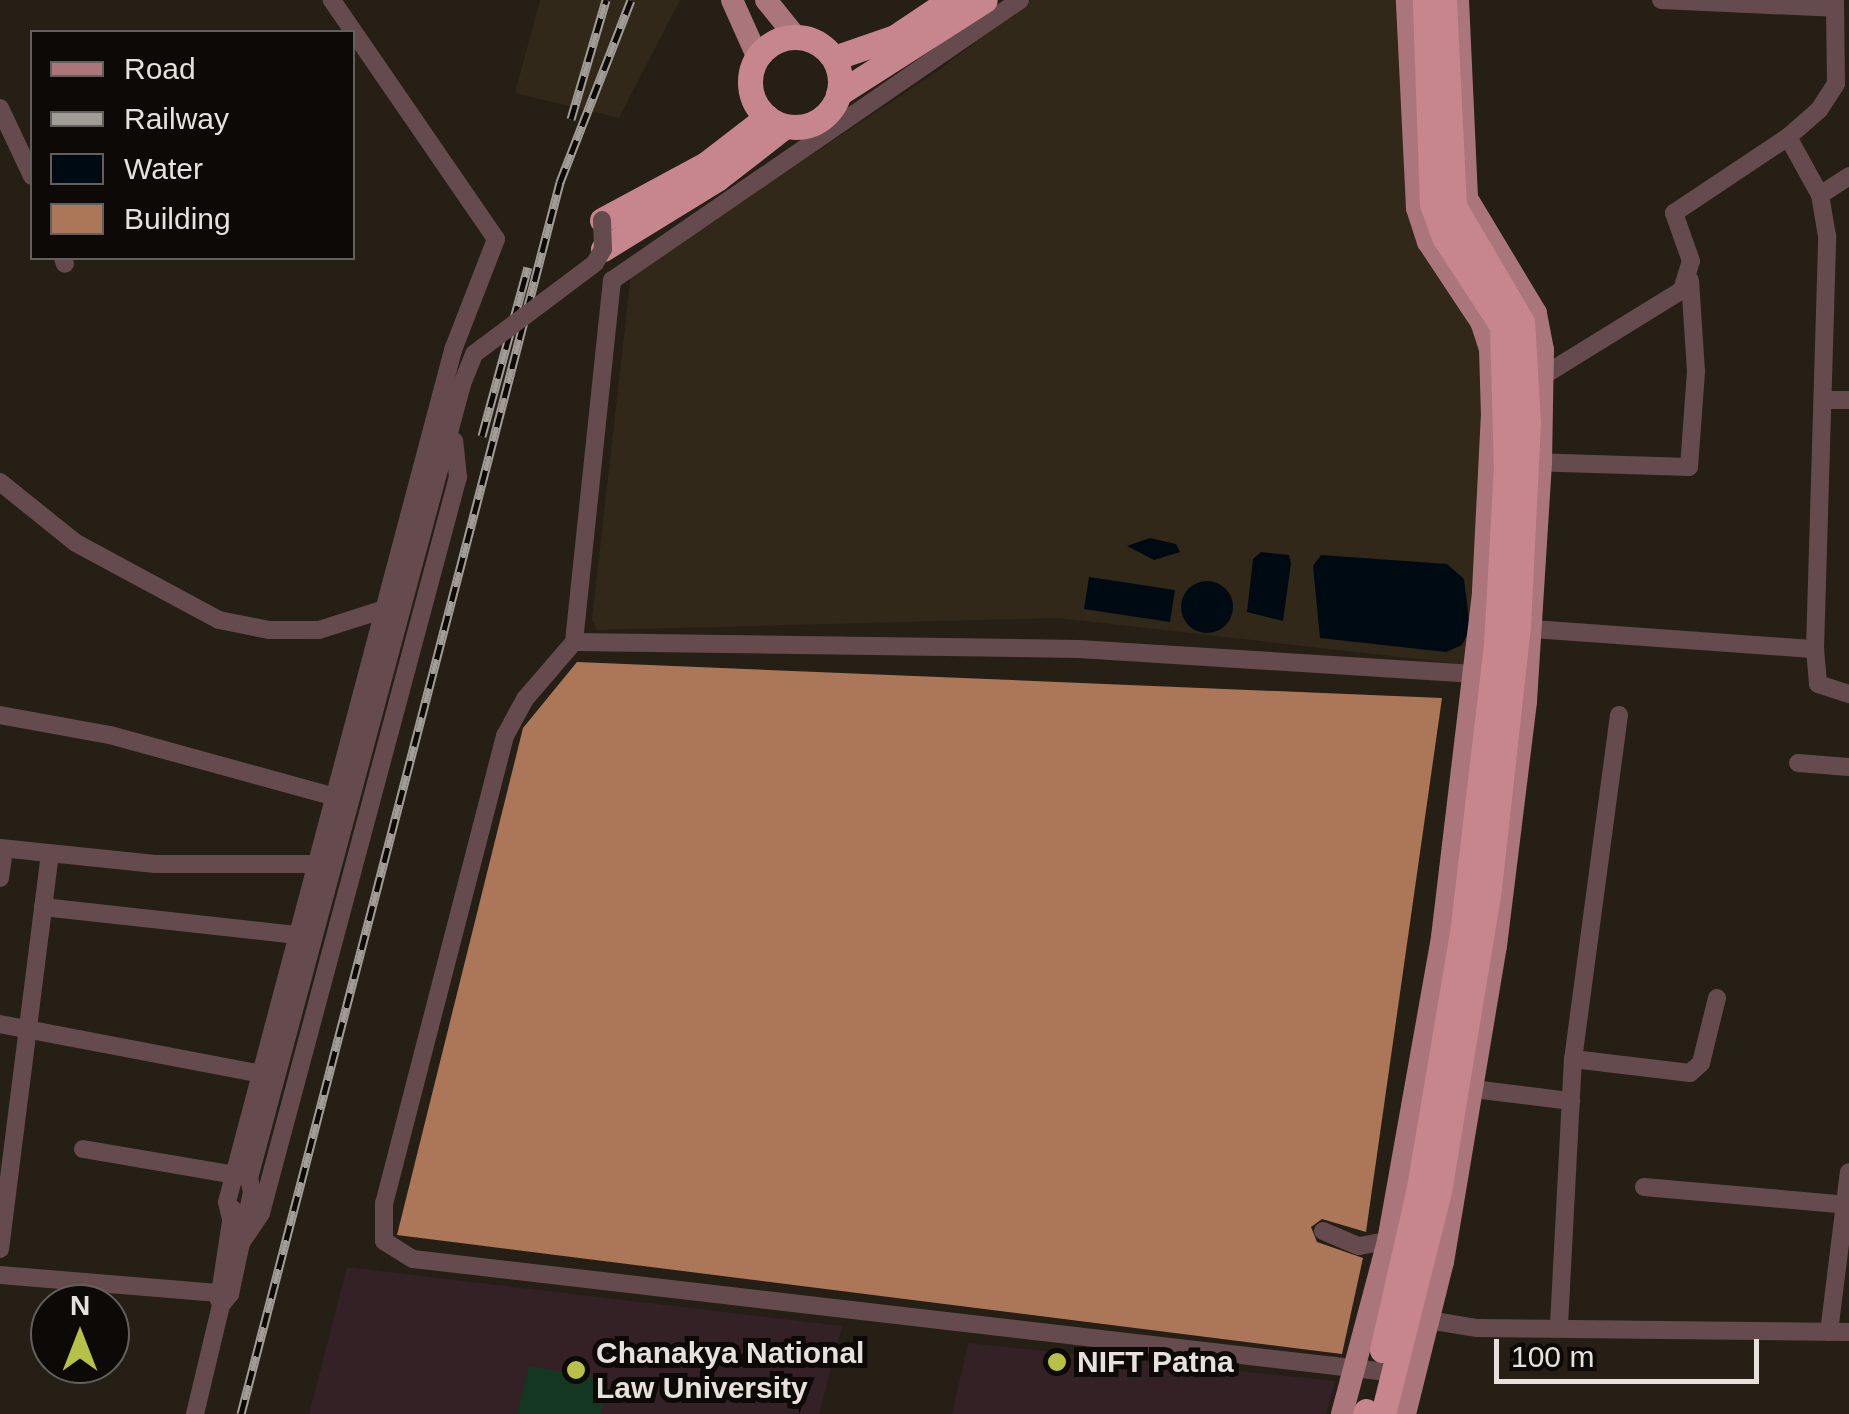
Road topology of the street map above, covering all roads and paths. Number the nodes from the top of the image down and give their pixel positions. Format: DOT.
graph roads {
  1 [pos="332,0"];
  2 [pos="732,0"];
  3 [pos="766,0"];
  4 [pos="928,0"];
  5 [pos="950,0"];
  6 [pos="985,0"];
  7 [pos="1020,0"];
  8 [pos="1408,0"];
  9 [pos="1425,0"];
  10 [pos="1444,0"];
  11 [pos="1458,0"];
  12 [pos="1661,0"];
  13 [pos="1834,4"];
  14 [pos="353,30"];
  15 [pos="355,33"];
  16 [pos="795,36"];
  17 [pos="757,56"];
  18 [pos="834,58"];
  19 [pos="919,70"];
  20 [pos="838,94"];
  21 [pos="0,108"];
  22 [pos="776,121"];
  23 [pos="1788,137"];
  24 [pos="30,172"];
  25 [pos="1849,176"];
  26 [pos="1820,195"];
  27 [pos="602,220"];
  28 [pos="603,249"];
  29 [pos="1690,280"];
  30 [pos="1544,380"];
  31 [pos="1493,389"];
  32 [pos="1822,400"];
  33 [pos="1849,400"];
  34 [pos="433,430"];
  35 [pos="1490,462"];
  36 [pos="1541,462"];
  37 [pos="0,482"];
  38 [pos="388,608"];
  39 [pos="1533,629"];
  40 [pos="574,642"];
  41 [pos="1815,650"];
  42 [pos="1475,674"];
  43 [pos="1849,694"];
  44 [pos="0,715"];
  45 [pos="1618,715"];
  46 [pos="1798,762"];
  47 [pos="1849,767"];
  48 [pos="338,798"];
  49 [pos="2,848"];
  50 [pos="50,855"];
  51 [pos="318,864"];
  52 [pos="0,878"];
  53 [pos="43,907"];
  54 [pos="298,935"];
  55 [pos="1717,998"];
  56 [pos="0,1024"];
  57 [pos="26,1030"];
  58 [pos="1573,1059"];
  59 [pos="262,1074"];
  60 [pos="1473,1089"];
  61 [pos="1571,1101"];
  62 [pos="83,1149"];
  63 [pos="1849,1172"];
  64 [pos="242,1177"];
  65 [pos="1644,1187"];
  66 [pos="1847,1205"];
  67 [pos="238,1211"];
  68 [pos="1323,1230"];
  69 [pos="1388,1240"];
  70 [pos="240,1244"];
  71 [pos="0,1250"];
  72 [pos="0,1275"];
  73 [pos="222,1297"];
  74 [pos="1428,1320"];
  75 [pos="1559,1325"];
  76 [pos="1829,1332"];
  77 [pos="1849,1332"];
  78 [pos="1355,1367"];
  79 [pos="1414,1375"];
  80 [pos="1364,1413"];
  81 [pos="195,1414"];
  82 [pos="1405,1414"];
  1 -- 14 [label="street"];
  2 -- 17 [label="main road"];
  3 -- 16 [label="main road"];
  4 -- 19 [label="street"];
  5 -- 18 [label="highway, bridge"];
  6 -- 20 [label="highway, bridge"];
  7 -- 19 [label="street"];
  8 -- 31 [label="main road"];
  9 -- 80 [label="highway, bridge"];
  10 -- 80 [label="highway, bridge"];
  11 -- 30 [label="main road"];
  12 -- 13 [label="street"];
  13 -- 23 [label="street"];
  15 -- 34 [label="street"];
  16 -- 17 [label="highway"];
  16 -- 18 [label="highway"];
  17 -- 22 [label="highway"];
  18 -- 20 [label="highway"];
  19 -- 40 [label="street"];
  20 -- 22 [label="highway"];
  21 -- 24 [label="street"];
  22 -- 27 [label="highway"];
  22 -- 28 [label="highway"];
  23 -- 26 [label="street"];
  23 -- 29 [label="street"];
  25 -- 26 [label="street"];
  26 -- 32 [label="street"];
  27 -- 28 [label="street, bridge"];
  28 -- 64 [label="street, bridge"];
  29 -- 30 [label="street"];
  29 -- 36 [label="street"];
  30 -- 31 [label="street"];
  30 -- 36 [label="main road"];
  31 -- 35 [label="main road"];
  32 -- 33 [label="street"];
  32 -- 41 [label="street"];
  34 -- 38 [label="street"];
  34 -- 70 [label="street"];
  35 -- 36 [label="street"];
  35 -- 42 [label="main road"];
  36 -- 39 [label="main road"];
  37 -- 38 [label="street"];
  38 -- 48 [label="street"];
  39 -- 41 [label="street"];
  39 -- 60 [label="main road"];
  40 -- 42 [label="street"];
  40 -- 78 [label="street"];
  41 -- 43 [label="street"];
  42 -- 69 [label="main road"];
  44 -- 48 [label="street"];
  45 -- 58 [label="street"];
  46 -- 47 [label="street"];
  48 -- 51 [label="street"];
  49 -- 50 [label="street"];
  49 -- 52 [label="street"];
  50 -- 51 [label="street"];
  50 -- 53 [label="street"];
  51 -- 54 [label="street"];
  53 -- 54 [label="street"];
  53 -- 57 [label="street"];
  54 -- 59 [label="street"];
  55 -- 58 [label="street"];
  56 -- 57 [label="street"];
  57 -- 59 [label="street"];
  57 -- 71 [label="street"];
  58 -- 61 [label="street"];
  59 -- 64 [label="street"];
  60 -- 61 [label="street"];
  60 -- 74 [label="main road"];
  61 -- 75 [label="street"];
  62 -- 64 [label="street"];
  63 -- 66 [label="street"];
  64 -- 67 [label="street"];
  65 -- 66 [label="street"];
  66 -- 76 [label="street"];
  67 -- 70 [label="street"];
  67 -- 73 [label="street"];
  68 -- 69 [label="street"];
  69 -- 78 [label="main road"];
  70 -- 73 [label="street"];
  72 -- 73 [label="street"];
  73 -- 81 [label="street"];
  74 -- 75 [label="street"];
  74 -- 79 [label="main road"];
  75 -- 76 [label="street"];
  76 -- 77 [label="street"];
  78 -- 79 [label="street"];
  78 -- 80 [label="main road"];
  79 -- 82 [label="main road"];
}
